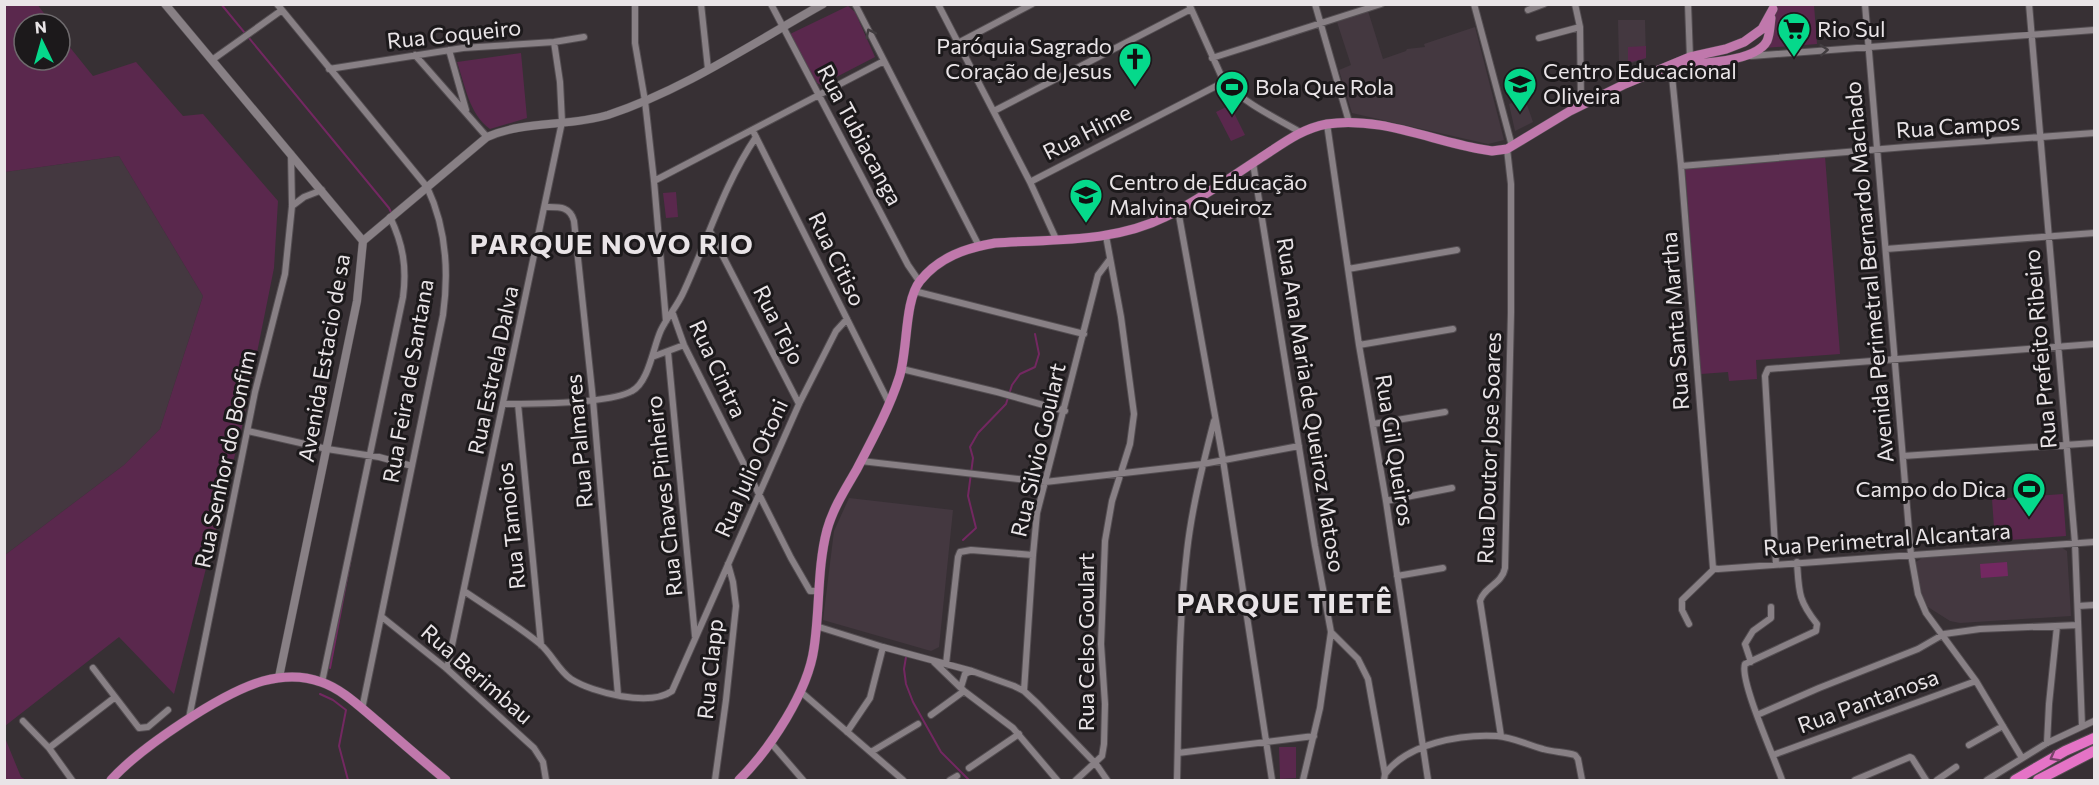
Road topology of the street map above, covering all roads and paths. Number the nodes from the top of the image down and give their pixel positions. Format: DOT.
graph roads {
  1 [pos="165,4"];
  2 [pos="635,4"];
  3 [pos="641,4"];
  4 [pos="701,4"];
  5 [pos="771,4"];
  6 [pos="823,4"];
  7 [pos="855,4"];
  8 [pos="938,4"];
  9 [pos="1032,4"];
  10 [pos="1315,4"];
  11 [pos="1381,4"];
  12 [pos="1474,4"];
  13 [pos="1544,4"];
  14 [pos="1575,4"];
  15 [pos="1688,4"];
  16 [pos="1865,4"];
  17 [pos="2029,4"];
  18 [pos="280,7"];
  19 [pos="1190,7"];
  20 [pos="1774,7"];
  21 [pos="1528,10"];
  22 [pos="635,14"];
  23 [pos="1321,25"];
  24 [pos="782,27"];
  25 [pos="1580,27"];
  26 [pos="2094,30"];
  27 [pos="2032,35"];
  28 [pos="584,37"];
  29 [pos="1539,38"];
  30 [pos="554,42"];
  31 [pos="958,43"];
  32 [pos="1868,47"];
  33 [pos="1726,49"];
  34 [pos="448,50"];
  35 [pos="415,55"];
  36 [pos="1749,56"];
  37 [pos="1212,58"];
  38 [pos="1728,59"];
  39 [pos="212,60"];
  40 [pos="884,61"];
  41 [pos="1690,61"];
  42 [pos="1674,65"];
  43 [pos="329,69"];
  44 [pos="708,69"];
  45 [pos="1224,82"];
  46 [pos="820,95"];
  47 [pos="645,101"];
  48 [pos="1581,105"];
  49 [pos="994,111"];
  50 [pos="467,113"];
  51 [pos="562,122"];
  52 [pos="1349,122"];
  53 [pos="1327,124"];
  54 [pos="1300,132"];
  55 [pos="2094,133"];
  56 [pos="754,134"];
  57 [pos="487,137"];
  58 [pos="2042,138"];
  59 [pos="1510,147"];
  60 [pos="1877,149"];
  61 [pos="291,154"];
  62 [pos="1253,163"];
  63 [pos="1681,166"];
  64 [pos="654,182"];
  65 [pos="1030,182"];
  66 [pos="428,187"];
  67 [pos="322,190"];
  68 [pos="292,206"];
  69 [pos="546,207"];
  70 [pos="1178,210"];
  71 [pos="390,217"];
  72 [pos="710,231"];
  73 [pos="2094,233"];
  74 [pos="1106,236"];
  75 [pos="2049,237"];
  76 [pos="1056,239"];
  77 [pos="363,240"];
  78 [pos="979,246"];
  79 [pos="1886,249"];
  80 [pos="1457,250"];
  81 [pos="1110,259"];
  82 [pos="1348,269"];
  83 [pos="919,281"];
  84 [pos="914,291"];
  85 [pos="673,314"];
  86 [pos="847,319"];
  87 [pos="666,322"];
  88 [pos="1453,329"];
  89 [pos="1084,334"];
  90 [pos="2094,344"];
  91 [pos="684,345"];
  92 [pos="1359,345"];
  93 [pos="2058,348"];
  94 [pos="668,352"];
  95 [pos="652,357"];
  96 [pos="1896,359"];
  97 [pos="902,369"];
  98 [pos="593,400"];
  99 [pos="889,403"];
  100 [pos="504,404"];
  101 [pos="518,404"];
  102 [pos="799,404"];
  103 [pos="1065,411"];
  104 [pos="1445,412"];
  105 [pos="1215,420"];
  106 [pos="1373,424"];
  107 [pos="248,431"];
  108 [pos="2094,443"];
  109 [pos="2066,445"];
  110 [pos="1299,446"];
  111 [pos="327,449"];
  112 [pos="370,455"];
  113 [pos="1903,456"];
  114 [pos="1223,460"];
  115 [pos="861,461"];
  116 [pos="1203,464"];
  117 [pos="412,466"];
  118 [pos="1121,474"];
  119 [pos="1045,482"];
  120 [pos="1452,488"];
  121 [pos="760,495"];
  122 [pos="1386,501"];
  123 [pos="2094,542"];
  124 [pos="2075,543"];
  125 [pos="1032,555"];
  126 [pos="1911,555"];
  127 [pos="1797,562"];
  128 [pos="728,563"];
  129 [pos="1776,564"];
  130 [pos="1443,568"];
  131 [pos="1716,569"];
  132 [pos="1397,576"];
  133 [pos="464,591"];
  134 [pos="818,591"];
  135 [pos="2094,604"];
  136 [pos="2078,606"];
  137 [pos="1771,607"];
  138 [pos="382,617"];
  139 [pos="1689,624"];
  140 [pos="2078,625"];
  141 [pos="816,626"];
  142 [pos="2057,626"];
  143 [pos="1331,632"];
  144 [pos="1944,634"];
  145 [pos="696,637"];
  146 [pos="541,645"];
  147 [pos="883,647"];
  148 [pos="931,659"];
  149 [pos="1748,663"];
  150 [pos="946,664"];
  151 [pos="93,668"];
  152 [pos="447,669"];
  153 [pos="972,671"];
  154 [pos="279,677"];
  155 [pos="1976,681"];
  156 [pos="322,682"];
  157 [pos="962,689"];
  158 [pos="1024,691"];
  159 [pos="801,692"];
  160 [pos="618,695"];
  161 [pos="114,698"];
  162 [pos="362,709"];
  163 [pos="168,710"];
  164 [pos="931,715"];
  165 [pos="1757,715"];
  166 [pos="189,719"];
  167 [pos="23,721"];
  168 [pos="2094,721"];
  169 [pos="918,724"];
  170 [pos="2003,726"];
  171 [pos="2082,726"];
  172 [pos="847,732"];
  173 [pos="1019,734"];
  174 [pos="1314,736"];
  175 [pos="1501,736"];
  176 [pos="2094,738"];
  177 [pos="1267,742"];
  178 [pos="2047,742"];
  179 [pos="771,743"];
  180 [pos="1969,745"];
  181 [pos="50,748"];
  182 [pos="1424,748"];
  183 [pos="2094,751"];
  184 [pos="871,752"];
  185 [pos="1178,753"];
  186 [pos="1773,754"];
  187 [pos="2022,758"];
  188 [pos="1096,764"];
  189 [pos="1956,767"];
  190 [pos="969,768"];
  191 [pos="957,776"];
  192 [pos="1384,777"];
  193 [pos="72,780"];
  194 [pos="111,780"];
  195 [pos="446,780"];
  196 [pos="546,780"];
  197 [pos="715,780"];
  198 [pos="739,780"];
  199 [pos="803,780"];
  200 [pos="903,780"];
  201 [pos="950,780"];
  202 [pos="1057,780"];
  203 [pos="1076,780"];
  204 [pos="1107,780"];
  205 [pos="1177,780"];
  206 [pos="1272,780"];
  207 [pos="1304,780"];
  208 [pos="1428,780"];
  209 [pos="1582,780"];
  210 [pos="1782,780"];
  211 [pos="1855,780"];
  212 [pos="1926,780"];
  213 [pos="1937,780"];
  214 [pos="1987,780"];
  215 [pos="2015,780"];
  216 [pos="2038,780"];
  1 -- 39 [label="street, Avenida Estacio de sa"];
  2 -- 22 [label="street"];
  3 -- 22 [label="street"];
  4 -- 44 [label="street"];
  5 -- 24 [label="street, Rua Tubiacanga"];
  6 -- 24 [label="street"];
  40 -- 7 [label="street, one-way"];
  8 -- 31 [label="street"];
  9 -- 31 [label="street"];
  10 -- 23 [label="street"];
  11 -- 23 [label="street"];
  12 -- 59 [label="street, Rua Doutor Jose Soares"];
  13 -- 21 [label="street"];
  14 -- 25 [label="street"];
  15 -- 41 [label="street"];
  16 -- 32 [label="street, Avenida Perimetral Bernardo Machado"];
  17 -- 27 [label="street, Rua Prefeito Ribeiro"];
  18 -- 39 [label="street"];
  18 -- 43 [label="street, Rua Feira de Santana"];
  19 -- 37 [label="street"];
  19 -- 49 [label="street"];
  20 -- 33 [label="main road"];
  20 -- 36 [label="main road"];
  22 -- 47 [label="street"];
  23 -- 37 [label="street"];
  23 -- 52 [label="street"];
  24 -- 44 [label="street"];
  24 -- 46 [label="street, Rua Tubiacanga"];
  25 -- 29 [label="street"];
  25 -- 48 [label="street"];
  26 -- 27 [label="street"];
  27 -- 32 [label="street"];
  27 -- 58 [label="street, Rua Prefeito Ribeiro"];
  28 -- 30 [label="street, Rua Coqueiro"];
  30 -- 34 [label="street, Rua Coqueiro"];
  30 -- 51 [label="street, Rua Estrela Dalva"];
  31 -- 49 [label="street"];
  36 -- 32 [label="street, one-way"];
  32 -- 60 [label="street, Avenida Perimetral Bernardo Machado"];
  33 -- 38 [label="main road"];
  33 -- 41 [label="main road"];
  34 -- 35 [label="street, Rua Coqueiro"];
  34 -- 50 [label="street"];
  35 -- 43 [label="street, Rua Coqueiro"];
  35 -- 50 [label="street"];
  36 -- 38 [label="main road"];
  37 -- 45 [label="street"];
  38 -- 41 [label="main road"];
  39 -- 61 [label="street, Avenida Estacio de sa"];
  40 -- 46 [label="street"];
  40 -- 78 [label="street"];
  41 -- 42 [label="main road"];
  42 -- 48 [label="main road"];
  42 -- 63 [label="street, Rua Santa Martha"];
  43 -- 66 [label="street, Rua Feira de Santana"];
  44 -- 47 [label="street"];
  45 -- 54 [label="street"];
  45 -- 65 [label="street, Rua Hime"];
  46 -- 56 [label="street"];
  46 -- 83 [label="street, Rua Tubiacanga"];
  47 -- 51 [label="street"];
  47 -- 64 [label="street"];
  48 -- 59 [label="main road"];
  49 -- 65 [label="street"];
  50 -- 57 [label="street"];
  51 -- 57 [label="street"];
  51 -- 69 [label="street, Rua Estrela Dalva"];
  52 -- 53 [label="main road"];
  52 -- 59 [label="main road"];
  53 -- 54 [label="main road"];
  53 -- 82 [label="street, Rua Gil Queiros"];
  54 -- 62 [label="main road"];
  55 -- 58 [label="street, Rua Campos"];
  56 -- 64 [label="street"];
  56 -- 72 [label="street"];
  56 -- 86 [label="street, Rua Citiso"];
  57 -- 66 [label="street"];
  58 -- 60 [label="street, Rua Campos"];
  58 -- 75 [label="street, Rua Prefeito Ribeiro"];
  59 -- 175 [label="street, Rua Doutor Jose Soares"];
  60 -- 63 [label="street, Rua Campos"];
  60 -- 79 [label="street, Avenida Perimetral Bernardo Machado"];
  61 -- 67 [label="street, Avenida Estacio de sa"];
  61 -- 68 [label="street, Rua Senhor do Bonfim"];
  62 -- 70 [label="main road"];
  62 -- 110 [label="street, Rua Ana Maria de Queiroz Matoso"];
  63 -- 131 [label="street, Rua Santa Martha"];
  64 -- 87 [label="street"];
  65 -- 76 [label="street"];
  66 -- 71 [label="street"];
  66 -- 117 [label="street, Rua Feira de Santana"];
  67 -- 68 [label="street"];
  67 -- 77 [label="street, Avenida Estacio de sa"];
  68 -- 107 [label="street, Rua Senhor do Bonfim"];
  69 -- 98 [label="street, Rua Palmares"];
  69 -- 100 [label="street, Rua Estrela Dalva"];
  70 -- 74 [label="main road"];
  70 -- 105 [label="street"];
  71 -- 77 [label="street"];
  71 -- 112 [label="street"];
  72 -- 85 [label="street"];
  72 -- 102 [label="street, Rua Tejo"];
  73 -- 75 [label="street"];
  74 -- 76 [label="main road"];
  74 -- 81 [label="street, Rua Celso Goulart"];
  75 -- 79 [label="street"];
  75 -- 93 [label="street, Rua Prefeito Ribeiro"];
  76 -- 78 [label="main road"];
  77 -- 111 [label="street, Avenida Estacio de sa"];
  78 -- 83 [label="main road"];
  79 -- 96 [label="street, Avenida Perimetral Bernardo Machado"];
  80 -- 82 [label="street"];
  81 -- 89 [label="street, Rua Silvio Goulart"];
  81 -- 118 [label="street, Rua Celso Goulart"];
  82 -- 92 [label="street, Rua Gil Queiros"];
  83 -- 84 [label="main road"];
  84 -- 89 [label="street"];
  84 -- 97 [label="main road"];
  85 -- 87 [label="street"];
  85 -- 91 [label="street, Rua Cintra"];
  86 -- 99 [label="street, Rua Citiso"];
  86 -- 102 [label="street, Rua Julio Otoni"];
  87 -- 95 [label="street"];
  88 -- 92 [label="street"];
  89 -- 103 [label="street, Rua Silvio Goulart"];
  90 -- 93 [label="street"];
  91 -- 94 [label="street"];
  91 -- 121 [label="street, Rua Cintra"];
  92 -- 106 [label="street, Rua Gil Queiros"];
  93 -- 96 [label="street"];
  93 -- 109 [label="street, Rua Prefeito Ribeiro"];
  94 -- 95 [label="street"];
  94 -- 145 [label="street, Rua Chaves Pinheiro"];
  95 -- 98 [label="street"];
  96 -- 113 [label="street, Avenida Perimetral Bernardo Machado"];
  96 -- 129 [label="street"];
  97 -- 99 [label="main road"];
  97 -- 103 [label="street"];
  98 -- 101 [label="street"];
  98 -- 160 [label="street, Rua Palmares"];
  99 -- 115 [label="main road"];
  100 -- 101 [label="street"];
  100 -- 133 [label="street, Rua Estrela Dalva"];
  101 -- 146 [label="street, Rua Tamoios"];
  102 -- 121 [label="street, Rua Julio Otoni"];
  103 -- 119 [label="street, Rua Silvio Goulart"];
  104 -- 106 [label="street"];
  105 -- 114 [label="street"];
  105 -- 116 [label="street"];
  106 -- 122 [label="street, Rua Gil Queiros"];
  107 -- 111 [label="street"];
  107 -- 166 [label="street, Rua Senhor do Bonfim"];
  108 -- 109 [label="street"];
  109 -- 113 [label="street"];
  109 -- 124 [label="street, Rua Prefeito Ribeiro"];
  110 -- 114 [label="street"];
  110 -- 143 [label="street, Rua Ana Maria de Queiroz Matoso"];
  111 -- 112 [label="street"];
  111 -- 154 [label="street, Avenida Estacio de sa"];
  112 -- 117 [label="street"];
  112 -- 156 [label="street"];
  113 -- 126 [label="street, Avenida Perimetral Bernardo Machado"];
  114 -- 116 [label="street"];
  114 -- 177 [label="street"];
  115 -- 119 [label="street"];
  115 -- 134 [label="main road"];
  116 -- 118 [label="street"];
  116 -- 185 [label="street"];
  117 -- 138 [label="street, Rua Feira de Santana"];
  118 -- 119 [label="street"];
  118 -- 188 [label="street, Rua Celso Goulart"];
  119 -- 125 [label="street, Rua Silvio Goulart"];
  120 -- 122 [label="street"];
  121 -- 128 [label="street, Rua Julio Otoni"];
  121 -- 134 [label="street, Rua Cintra"];
  122 -- 132 [label="street, Rua Gil Queiros"];
  123 -- 124 [label="street, Rua Perimetral Alcantara"];
  124 -- 126 [label="street, Rua Perimetral Alcantara"];
  124 -- 136 [label="street, Rua Prefeito Ribeiro"];
  125 -- 150 [label="street"];
  125 -- 158 [label="street, Rua Silvio Goulart"];
  126 -- 127 [label="street, Rua Perimetral Alcantara"];
  126 -- 144 [label="street, Avenida Perimetral Bernardo Machado"];
  127 -- 129 [label="street, Rua Perimetral Alcantara"];
  127 -- 149 [label="street"];
  128 -- 145 [label="street, Rua Julio Otoni"];
  128 -- 197 [label="street, Rua Clapp"];
  129 -- 131 [label="street, Rua Perimetral Alcantara"];
  130 -- 132 [label="street"];
  131 -- 139 [label="street"];
  132 -- 182 [label="street, Rua Gil Queiros"];
  133 -- 146 [label="street, Rua Julio Otoni"];
  133 -- 152 [label="street, Rua Estrela Dalva"];
  134 -- 141 [label="main road"];
  135 -- 136 [label="street"];
  136 -- 140 [label="street, Rua Prefeito Ribeiro"];
  137 -- 149 [label="street"];
  138 -- 152 [label="street, Rua Berimbau"];
  138 -- 162 [label="street, Rua Feira de Santana"];
  140 -- 142 [label="street"];
  140 -- 171 [label="street, Rua Prefeito Ribeiro"];
  141 -- 147 [label="street"];
  141 -- 159 [label="main road"];
  142 -- 144 [label="street"];
  142 -- 178 [label="street"];
  143 -- 174 [label="street, Rua Ana Maria de Queiroz Matoso"];
  143 -- 192 [label="street"];
  144 -- 155 [label="street, Avenida Perimetral Bernardo Machado"];
  144 -- 165 [label="street"];
  145 -- 160 [label="street, Rua Julio Otoni"];
  146 -- 160 [label="street, Rua Julio Otoni"];
  147 -- 148 [label="street"];
  147 -- 172 [label="street"];
  148 -- 150 [label="street"];
  148 -- 157 [label="street"];
  149 -- 165 [label="street"];
  150 -- 153 [label="street"];
  151 -- 161 [label="street"];
  152 -- 196 [label="street, Rua Berimbau"];
  153 -- 157 [label="street"];
  153 -- 158 [label="street"];
  154 -- 156 [label="main road"];
  154 -- 166 [label="main road"];
  155 -- 170 [label="street, Avenida Perimetral Bernardo Machado"];
  155 -- 186 [label="street, Rua Pantanosa"];
  156 -- 162 [label="main road"];
  157 -- 164 [label="street"];
  157 -- 173 [label="street"];
  158 -- 188 [label="street"];
  159 -- 172 [label="street"];
  159 -- 179 [label="main road"];
  161 -- 163 [label="street"];
  161 -- 181 [label="street"];
  162 -- 195 [label="main road"];
  165 -- 186 [label="street"];
  166 -- 194 [label="main road"];
  167 -- 181 [label="street"];
  168 -- 171 [label="street"];
  169 -- 184 [label="street"];
  170 -- 180 [label="street"];
  170 -- 187 [label="street, Avenida Perimetral Bernardo Machado"];
  171 -- 178 [label="street"];
  172 -- 184 [label="street"];
  173 -- 190 [label="street"];
  173 -- 202 [label="street"];
  174 -- 177 [label="street"];
  174 -- 207 [label="street, Rua Ana Maria de Queiroz Matoso"];
  175 -- 182 [label="street"];
  175 -- 209 [label="street"];
  176 -- 215 [label="highway, one-way"];
  177 -- 185 [label="street"];
  177 -- 206 [label="street"];
  178 -- 187 [label="street"];
  179 -- 198 [label="main road"];
  179 -- 199 [label="street"];
  181 -- 193 [label="street"];
  182 -- 192 [label="street"];
  182 -- 208 [label="street, Rua Gil Queiros"];
  183 -- 216 [label="highway"];
  184 -- 200 [label="street"];
  185 -- 205 [label="street"];
  186 -- 210 [label="street"];
  187 -- 214 [label="street"];
  188 -- 203 [label="street"];
  188 -- 204 [label="street"];
  189 -- 213 [label="street"];
  191 -- 201 [label="street"];
  211 -- 212 [label="street"];
}
